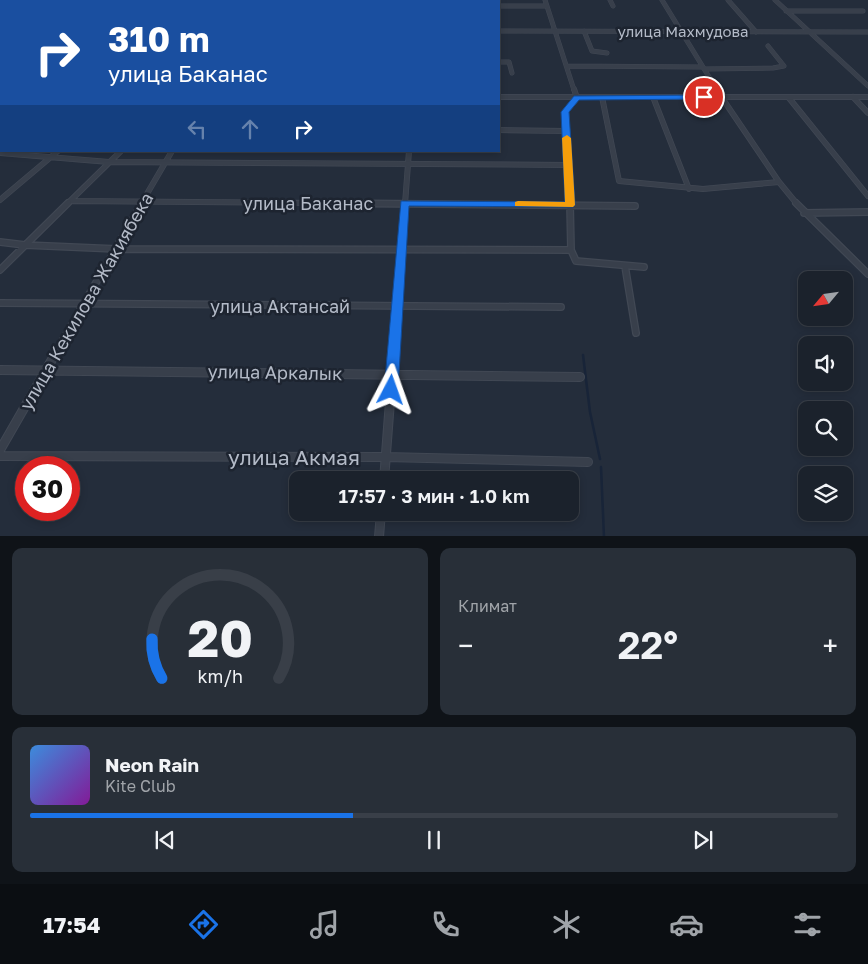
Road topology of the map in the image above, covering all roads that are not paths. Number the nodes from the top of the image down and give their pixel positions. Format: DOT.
graph roads {
  1 [pos="545,0"];
  2 [pos="610,0"];
  3 [pos="662,0"];
  4 [pos="728,0"];
  5 [pos="775,0"];
  6 [pos="500,6"];
  7 [pos="547,6"];
  8 [pos="613,6"];
  9 [pos="786,10"];
  10 [pos="863,11"];
  11 [pos="500,31"];
  12 [pos="556,31"];
  13 [pos="584,31"];
  14 [pos="680,31"];
  15 [pos="756,32"];
  16 [pos="808,32"];
  17 [pos="868,32"];
  18 [pos="768,46"];
  19 [pos="607,52"];
  20 [pos="500,62"];
  21 [pos="566,66"];
  22 [pos="703,68"];
  23 [pos="512,73"];
  24 [pos="868,86"];
  25 [pos="500,97"];
  26 [pos="602,97"];
  27 [pos="653,97"];
  28 [pos="721,97"];
  29 [pos="853,97"];
  30 [pos="868,97"];
  31 [pos="577,98"];
  32 [pos="789,98"];
  33 [pos="868,112"];
  34 [pos="500,130"];
  35 [pos="566,131"];
  36 [pos="57,152"];
  37 [pos="119,152"];
  38 [pos="172,152"];
  39 [pos="409,152"];
  40 [pos="0,153"];
  41 [pos="50,157"];
  42 [pos="109,162"];
  43 [pos="166,163"];
  44 [pos="408,163"];
  45 [pos="569,165"];
  46 [pos="779,182"];
  47 [pos="689,189"];
  48 [pos="868,196"];
  49 [pos="0,200"];
  50 [pos="71,201"];
  51 [pos="143,202"];
  52 [pos="404,203"];
  53 [pos="570,205"];
  54 [pos="635,206"];
  55 [pos="868,212"];
  56 [pos="804,213"];
  57 [pos="0,242"];
  58 [pos="25,246"];
  59 [pos="117,249"];
  60 [pos="401,250"];
  61 [pos="571,250"];
  62 [pos="625,266"];
  63 [pos="644,267"];
  64 [pos="0,270"];
  65 [pos="868,274"];
  66 [pos="0,303"];
  67 [pos="84,304"];
  68 [pos="397,306"];
  69 [pos="561,307"];
  70 [pos="636,333"];
  71 [pos="0,370"];
  72 [pos="47,370"];
  73 [pos="392,374"];
  74 [pos="580,377"];
  75 [pos="0,450"];
  76 [pos="0,456"];
  77 [pos="386,457"];
  78 [pos="588,462"];
  79 [pos="385,471"];
  80 [pos="380,521"];
  81 [pos="379,536"];
  1 -- 7 [label="street"];
  2 -- 8 [label="street"];
  3 -- 14 [label="street"];
  4 -- 15 [label="street"];
  5 -- 9 [label="street"];
  6 -- 7 [label="street"];
  7 -- 12 [label="street"];
  9 -- 10 [label="street"];
  9 -- 16 [label="street"];
  11 -- 12 [label="street, улица Махмудова"];
  12 -- 13 [label="street, улица Махмудова"];
  12 -- 21 [label="street"];
  13 -- 14 [label="street, улица Махмудова"];
  13 -- 19 [label="street"];
  14 -- 15 [label="street, улица Махмудова"];
  14 -- 22 [label="street"];
  15 -- 16 [label="street, улица Махмудова"];
  16 -- 17 [label="street, улица Махмудова"];
  16 -- 24 [label="street"];
  18 -- 22 [label="street"];
  20 -- 23 [label="street"];
  21 -- 22 [label="street"];
  21 -- 31 [label="street"];
  22 -- 28 [label="street"];
  25 -- 31 [label="street"];
  26 -- 27 [label="street"];
  26 -- 31 [label="street"];
  26 -- 47 [label="street"];
  27 -- 28 [label="street"];
  27 -- 47 [label="street"];
  28 -- 32 [label="street"];
  28 -- 46 [label="street"];
  29 -- 30 [label="street"];
  29 -- 32 [label="street"];
  29 -- 33 [label="street"];
  31 -- 35 [label="street"];
  32 -- 48 [label="street"];
  34 -- 35 [label="street"];
  35 -- 45 [label="street"];
  36 -- 41 [label="street"];
  37 -- 42 [label="street"];
  38 -- 43 [label="street, улица Кекилова Жакиябека"];
  39 -- 44 [label="street"];
  40 -- 41 [label="street"];
  41 -- 42 [label="street"];
  41 -- 49 [label="street"];
  42 -- 43 [label="street"];
  42 -- 50 [label="street"];
  43 -- 44 [label="street"];
  43 -- 51 [label="street, улица Кекилова Жакиябека"];
  44 -- 45 [label="street"];
  44 -- 52 [label="street"];
  45 -- 53 [label="street"];
  46 -- 47 [label="street"];
  46 -- 56 [label="street"];
  50 -- 51 [label="street, улица Баканас"];
  50 -- 58 [label="street"];
  51 -- 52 [label="street, улица Баканас"];
  51 -- 59 [label="street, улица Кекилова Жакиябека"];
  52 -- 53 [label="street, улица Баканас"];
  52 -- 60 [label="street"];
  53 -- 54 [label="street, улица Баканас"];
  53 -- 61 [label="street"];
  55 -- 56 [label="street"];
  56 -- 65 [label="street"];
  57 -- 58 [label="street"];
  58 -- 59 [label="street"];
  58 -- 64 [label="street"];
  59 -- 60 [label="street"];
  59 -- 67 [label="street, улица Кекилова Жакиябека"];
  60 -- 61 [label="street"];
  60 -- 68 [label="street"];
  61 -- 62 [label="street"];
  62 -- 63 [label="street"];
  62 -- 70 [label="street"];
  66 -- 67 [label="street, улица Актансай"];
  67 -- 68 [label="street, улица Актансай"];
  67 -- 72 [label="street, улица Кекилова Жакиябека"];
  68 -- 69 [label="street, улица Актансай"];
  68 -- 73 [label="street"];
  71 -- 72 [label="street, улица Аркалык"];
  72 -- 73 [label="street, улица Аркалык"];
  72 -- 75 [label="street, улица Кекилова Жакиябека"];
  73 -- 74 [label="street, улица Аркалык"];
  73 -- 77 [label="street"];
  76 -- 77 [label="street, улица Акмая"];
  77 -- 78 [label="street, улица Акмая"];
  77 -- 79 [label="street"];
  80 -- 81 [label="street"];
}
